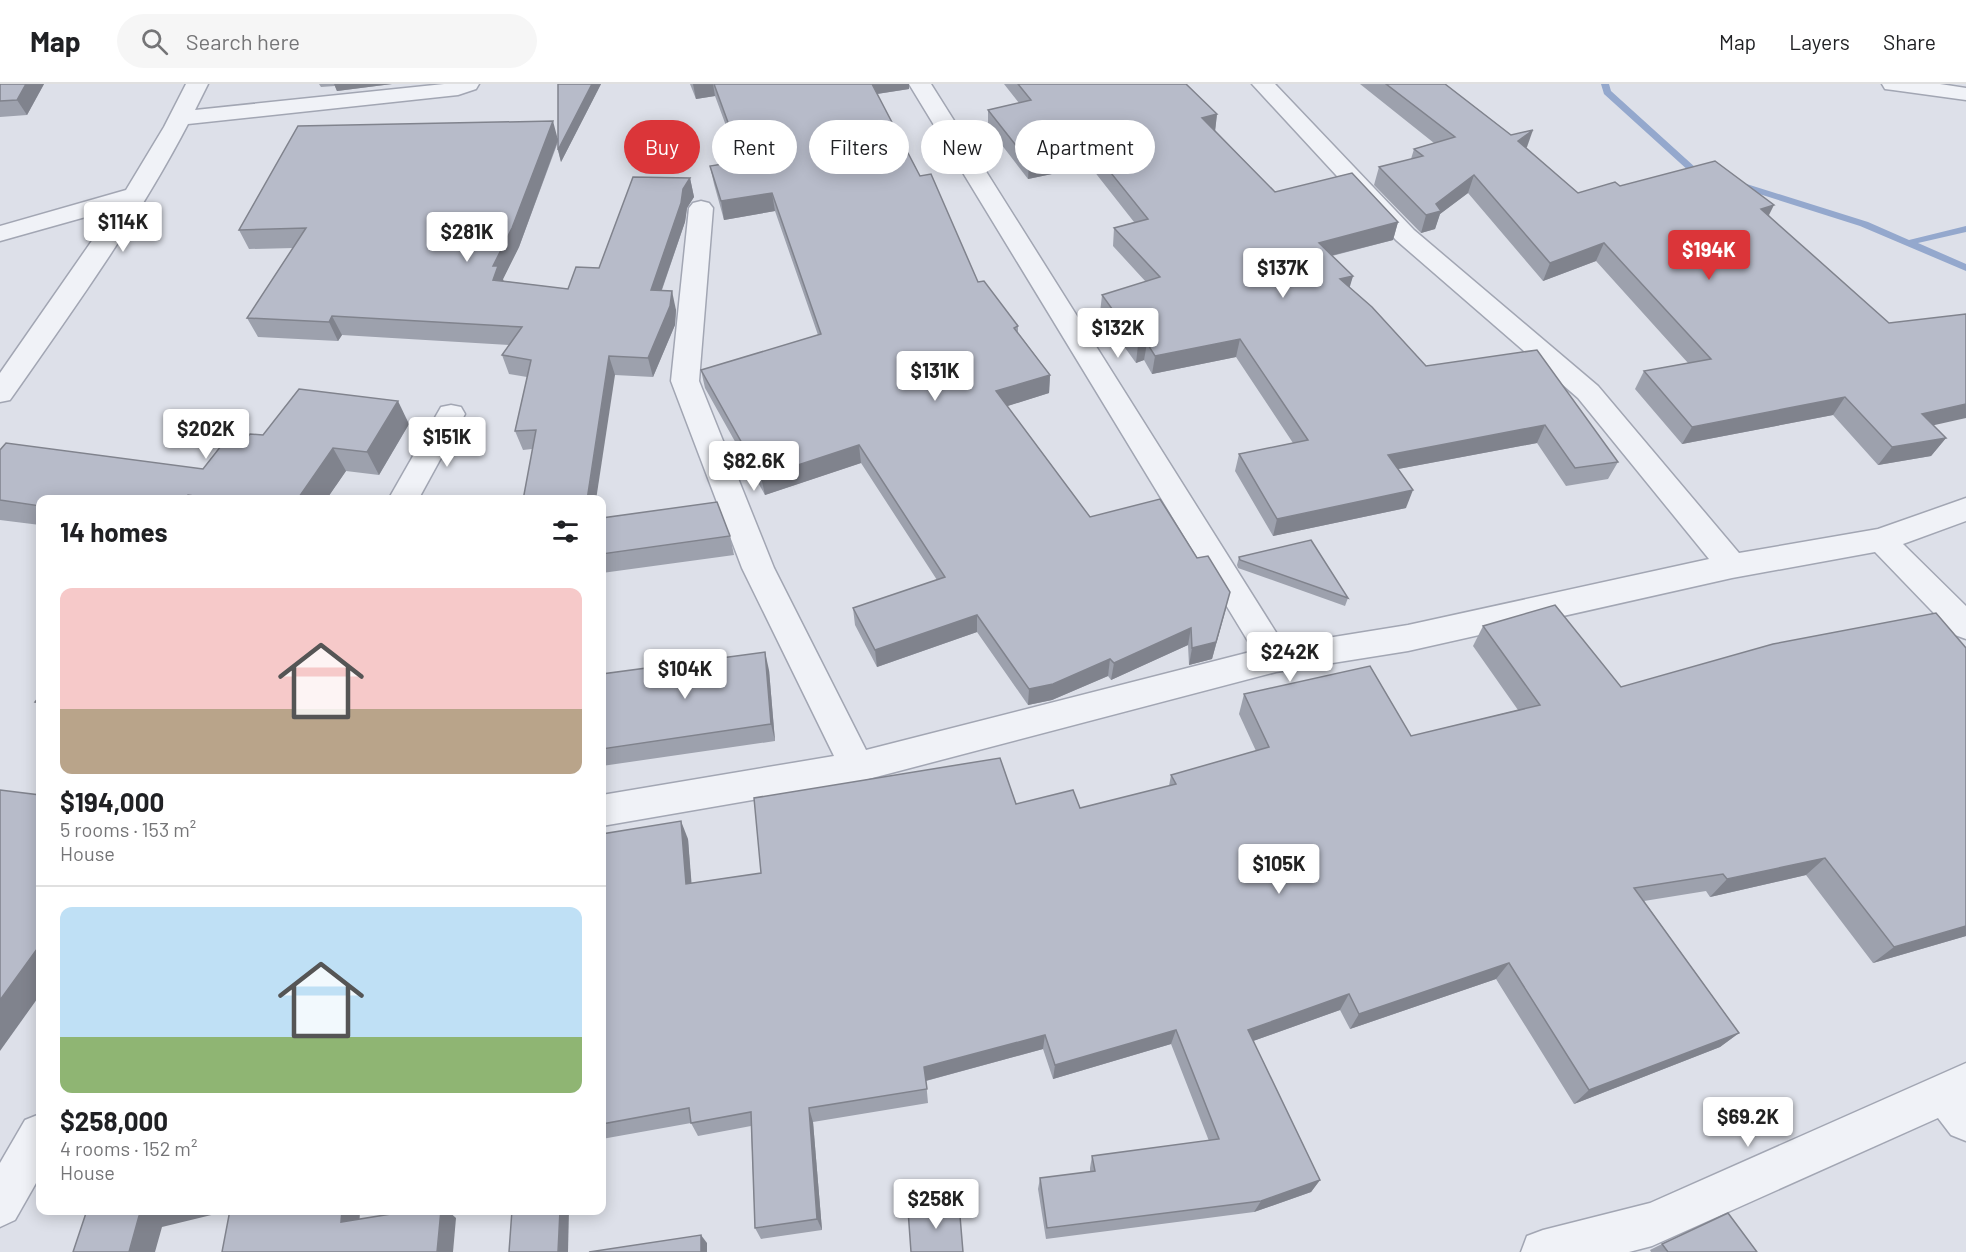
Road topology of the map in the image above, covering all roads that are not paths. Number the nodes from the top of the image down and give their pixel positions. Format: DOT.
graph roads {
  1 [pos="197,84"];
  2 [pos="468,84"];
  3 [pos="920,84"];
  4 [pos="1263,84"];
  5 [pos="1893,84"];
  6 [pos="1966,94"];
  7 [pos="181,118"];
  8 [pos="136,195"];
  9 [pos="700,208"];
  10 [pos="0,234"];
  11 [pos="0,393"];
  12 [pos="451,414"];
  13 [pos="406,495"];
  14 [pos="1966,509"];
  15 [pos="1881,540"];
  16 [pos="1732,566"];
  17 [pos="1966,626"];
  18 [pos="1276,659"];
  19 [pos="857,767"];
  20 [pos="606,810"];
  21 [pos="1959,1099"];
  22 [pos="36,1143"];
  23 [pos="0,1205"];
  24 [pos="1544,1252"];
  1 -- 7 [label="street"];
  2 -- 7 [label="street"];
  3 -- 18 [label="street"];
  4 -- 16 [label="street"];
  5 -- 6 [label="street"];
  7 -- 8 [label="street"];
  8 -- 10 [label="street"];
  8 -- 11 [label="street"];
  9 -- 19 [label="street"];
  12 -- 13 [label="street"];
  14 -- 15 [label="street"];
  15 -- 16 [label="street"];
  15 -- 17 [label="street"];
  16 -- 18 [label="street"];
  18 -- 19 [label="street"];
  19 -- 20 [label="street"];
  21 -- 24 [label="street"];
  22 -- 23 [label="street"];
}
